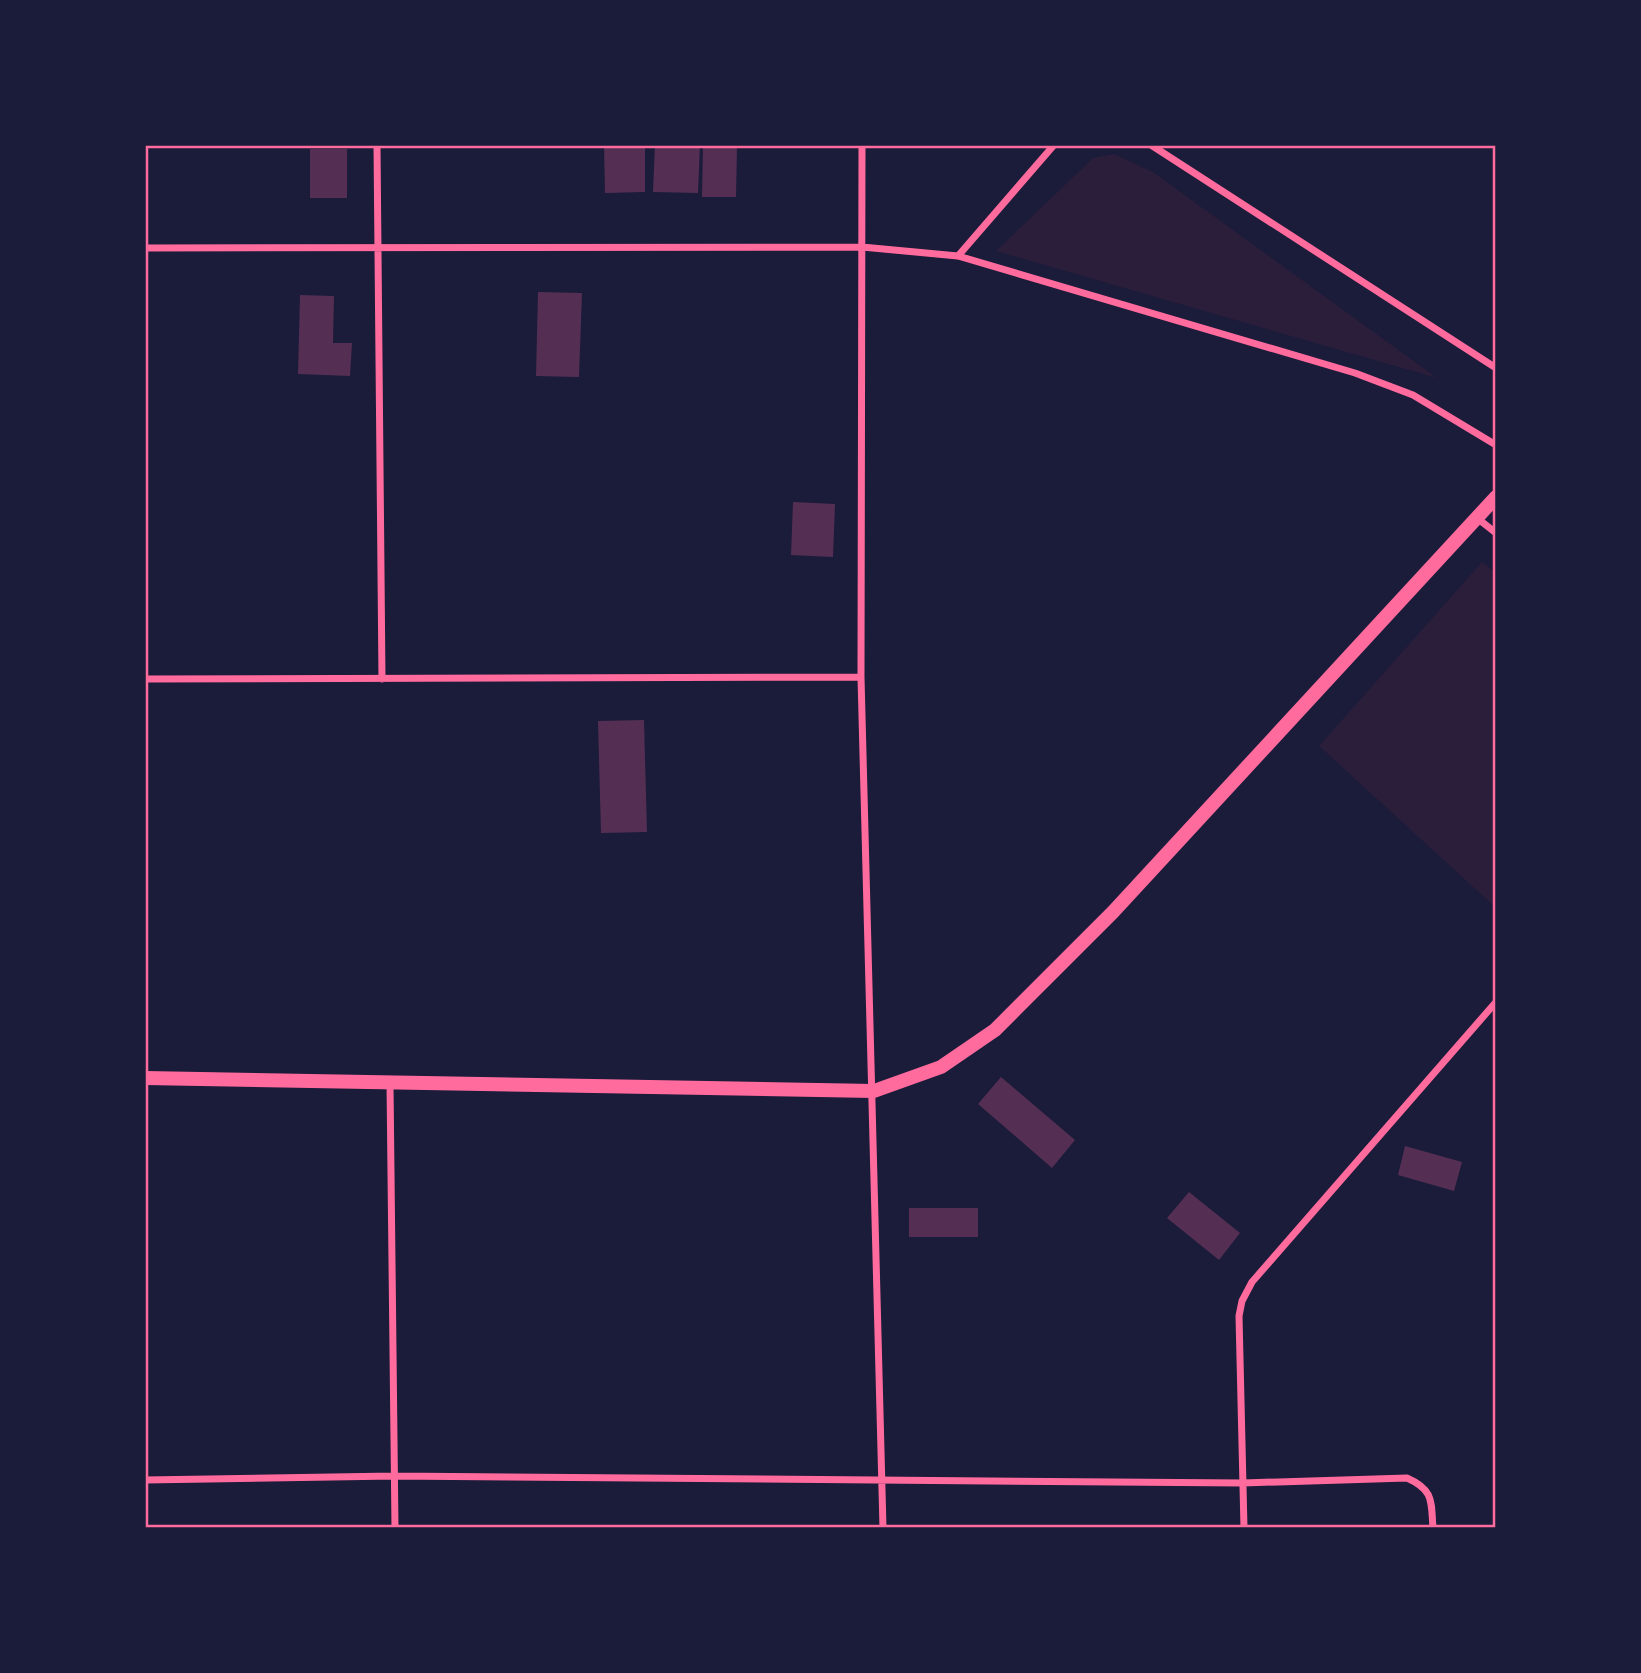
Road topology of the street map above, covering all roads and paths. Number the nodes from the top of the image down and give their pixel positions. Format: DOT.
graph roads {
  1 [pos="377,145"];
  2 [pos="862,145"];
  3 [pos="1054,145"];
  4 [pos="1151,145"];
  5 [pos="862,247"];
  6 [pos="145,248"];
  7 [pos="379,249"];
  8 [pos="958,256"];
  9 [pos="1496,368"];
  10 [pos="1496,445"];
  11 [pos="1496,497"];
  12 [pos="1477,518"];
  13 [pos="1496,533"];
  14 [pos="860,677"];
  15 [pos="145,679"];
  16 [pos="382,679"];
  17 [pos="1496,1002"];
  18 [pos="145,1078"];
  19 [pos="390,1084"];
  20 [pos="874,1091"];
  21 [pos="394,1476"];
  22 [pos="145,1480"];
  23 [pos="884,1482"];
  24 [pos="1243,1483"];
  25 [pos="395,1528"];
  26 [pos="883,1528"];
  27 [pos="1244,1528"];
  28 [pos="1433,1528"];
  1 -- 7 [label="street"];
  2 -- 5 [label="street"];
  3 -- 8 [label="street"];
  4 -- 9 [label="street"];
  5 -- 7 [label="street"];
  5 -- 8 [label="street"];
  5 -- 14 [label="street"];
  6 -- 7 [label="street"];
  7 -- 16 [label="street"];
  8 -- 10 [label="street"];
  11 -- 12 [label="main road"];
  12 -- 13 [label="street"];
  12 -- 20 [label="main road"];
  14 -- 16 [label="street"];
  14 -- 20 [label="street"];
  15 -- 16 [label="street"];
  17 -- 24 [label="street"];
  18 -- 19 [label="main road"];
  19 -- 20 [label="main road"];
  19 -- 21 [label="street"];
  20 -- 23 [label="street"];
  21 -- 22 [label="street"];
  21 -- 23 [label="street"];
  21 -- 25 [label="street"];
  23 -- 24 [label="street"];
  23 -- 26 [label="street"];
  24 -- 27 [label="street"];
  24 -- 28 [label="street"];
}
